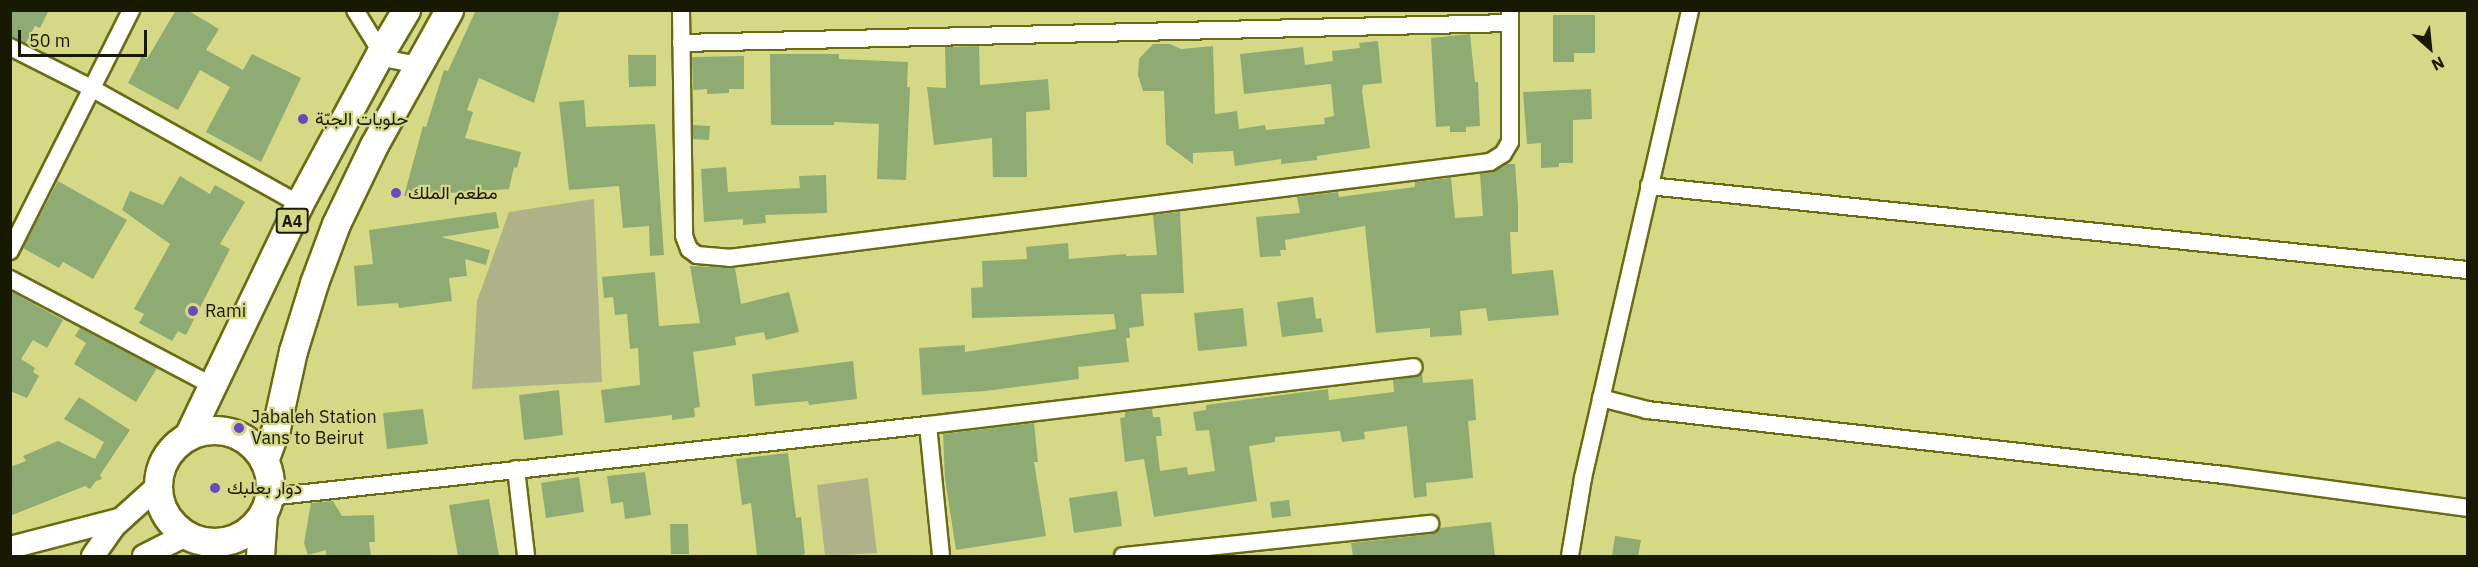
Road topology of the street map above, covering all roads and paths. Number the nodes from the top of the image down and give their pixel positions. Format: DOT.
graph roads {
  1 [pos="131,10"];
  2 [pos="355,10"];
  3 [pos="406,10"];
  4 [pos="449,10"];
  5 [pos="681,10"];
  6 [pos="1690,10"];
  7 [pos="1510,17"];
  8 [pos="681,43"];
  9 [pos="10,47"];
  10 [pos="381,52"];
  11 [pos="418,65"];
  12 [pos="91,88"];
  13 [pos="1649,186"];
  14 [pos="299,204"];
  15 [pos="10,251"];
  16 [pos="2468,270"];
  17 [pos="10,279"];
  18 [pos="1414,367"];
  19 [pos="213,386"];
  20 [pos="1601,398"];
  21 [pos="928,425"];
  22 [pos="188,436"];
  23 [pos="264,461"];
  24 [pos="516,469"];
  25 [pos="158,486"];
  26 [pos="266,505"];
  27 [pos="2468,508"];
  28 [pos="122,518"];
  29 [pos="1430,524"];
  30 [pos="186,535"];
  31 [pos="10,547"];
  32 [pos="221,549"];
  33 [pos="93,556"];
  34 [pos="144,556"];
  35 [pos="260,556"];
  36 [pos="526,556"];
  37 [pos="940,556"];
  38 [pos="1123,556"];
  39 [pos="1570,556"];
  1 -- 12 [label="street"];
  2 -- 10 [label="street"];
  3 -- 10 [label="highway, A4"];
  4 -- 11 [label="highway, A4"];
  5 -- 8 [label="street"];
  6 -- 13 [label="street"];
  7 -- 8 [label="street"];
  7 -- 8 [label="street"];
  9 -- 12 [label="street"];
  10 -- 11 [label="street"];
  10 -- 14 [label="highway, A4"];
  11 -- 23 [label="highway, A4"];
  12 -- 14 [label="street"];
  12 -- 15 [label="street"];
  13 -- 16 [label="street"];
  13 -- 20 [label="street"];
  14 -- 19 [label="highway, A4"];
  17 -- 19 [label="street"];
  18 -- 21 [label="street"];
  19 -- 22 [label="highway, A4"];
  20 -- 27 [label="street"];
  20 -- 39 [label="street"];
  21 -- 24 [label="street"];
  21 -- 37 [label="street"];
  22 -- 23 [label="highway"];
  22 -- 25 [label="highway, A4"];
  23 -- 26 [label="highway, A4"];
  24 -- 26 [label="street"];
  24 -- 36 [label="street"];
  25 -- 28 [label="main road"];
  25 -- 30 [label="highway"];
  26 -- 32 [label="highway"];
  26 -- 35 [label="highway, A4"];
  28 -- 31 [label="street"];
  28 -- 33 [label="main road"];
  29 -- 38 [label="street"];
  30 -- 32 [label="highway"];
  30 -- 34 [label="main road"];
}
